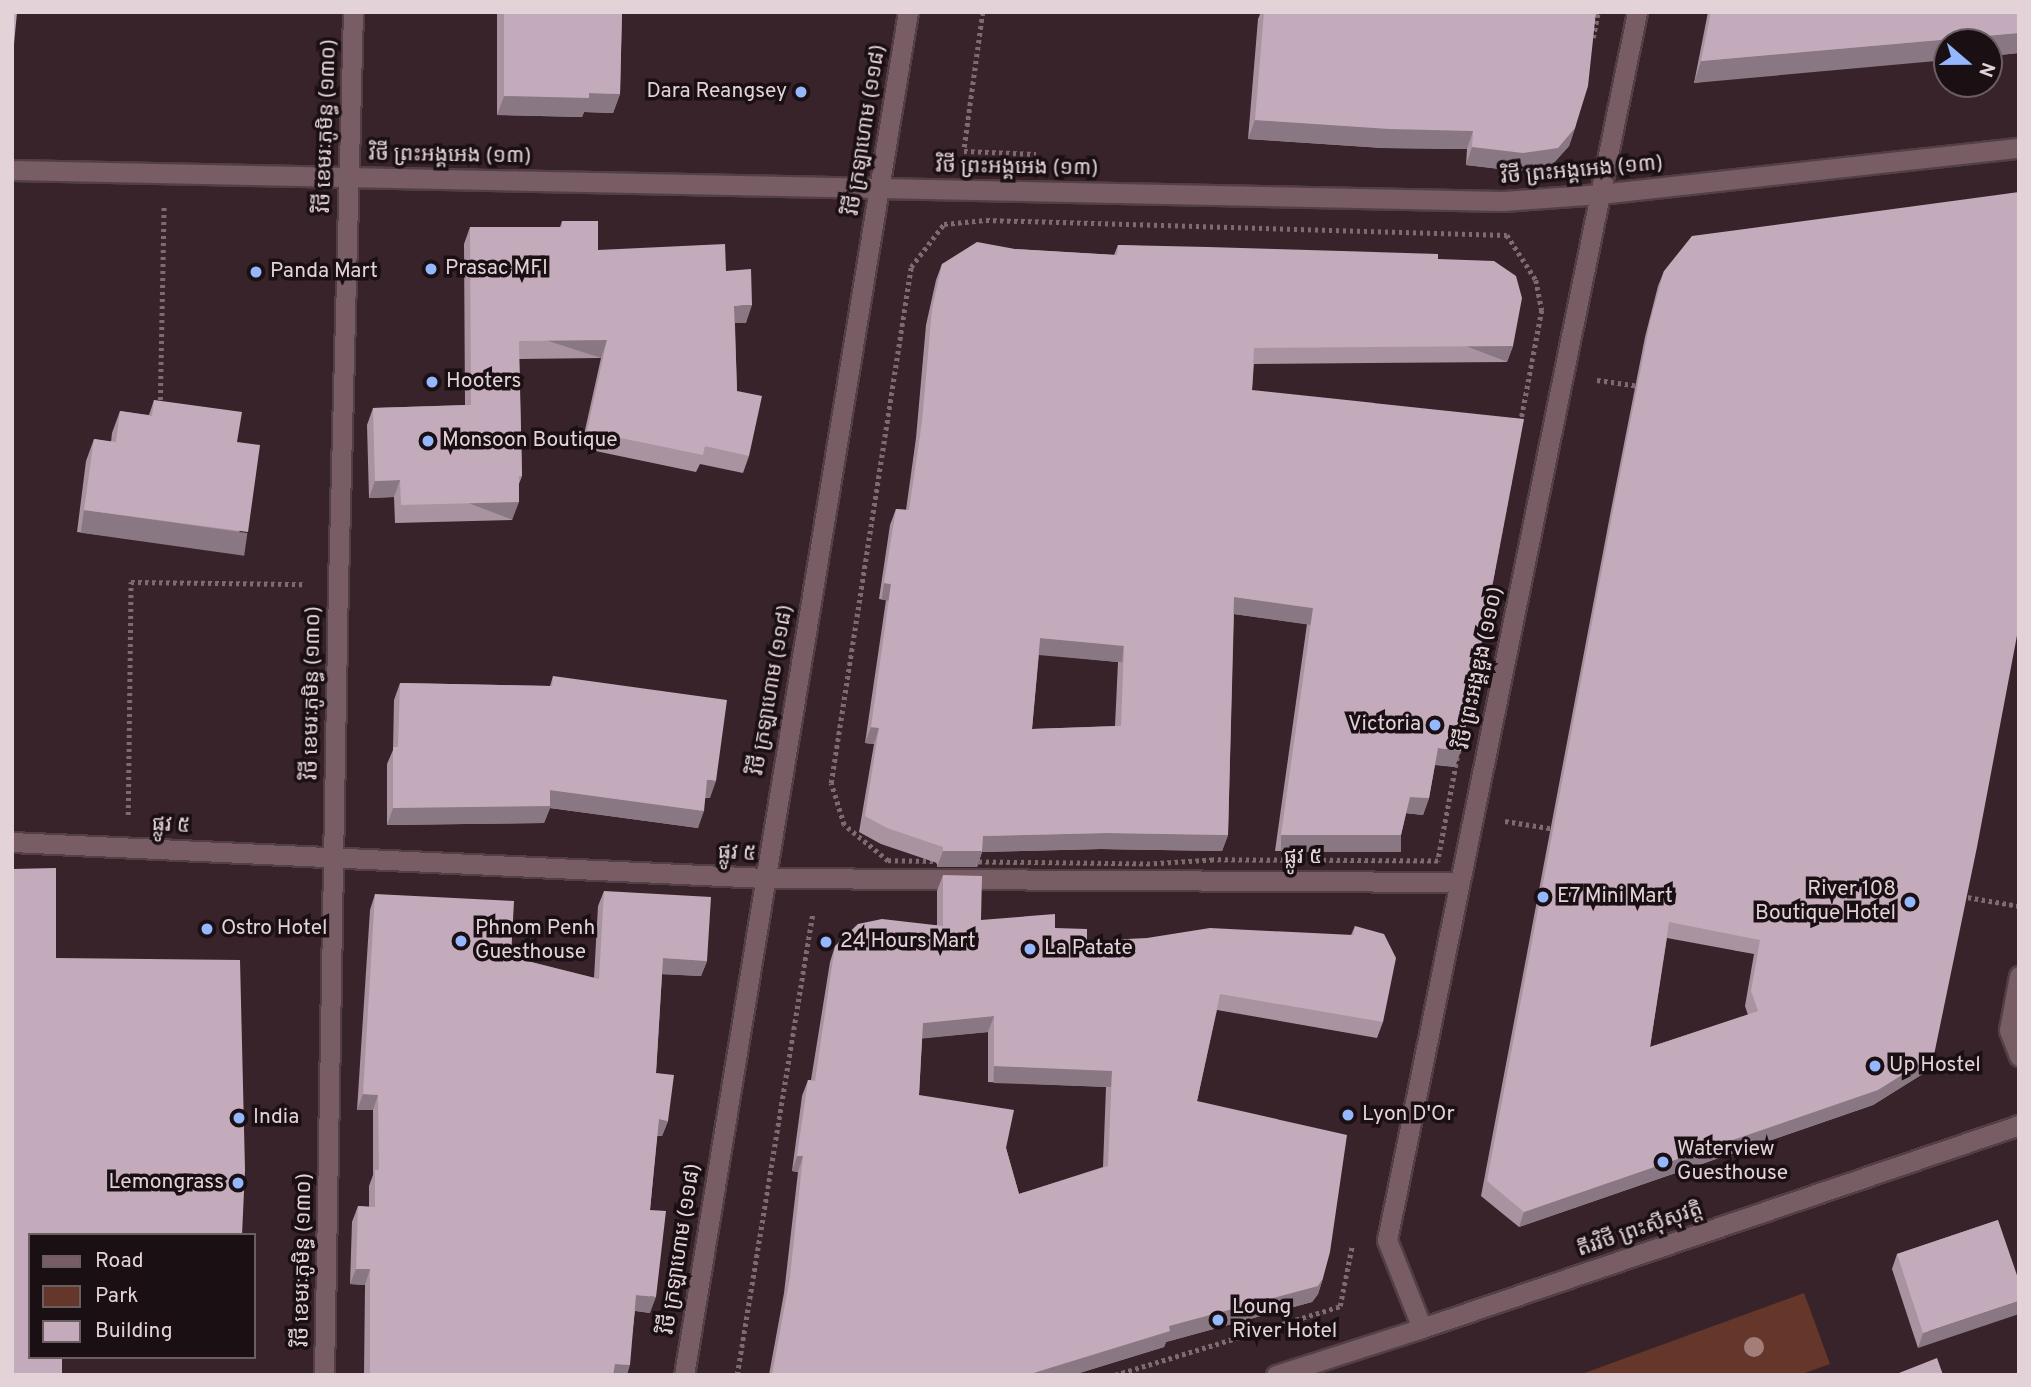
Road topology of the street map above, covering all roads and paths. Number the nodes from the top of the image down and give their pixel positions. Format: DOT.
graph roads {
  1 [pos="353,12"];
  2 [pos="908,12"];
  3 [pos="984,12"];
  4 [pos="1598,12"];
  5 [pos="1637,12"];
  6 [pos="1591,51"];
  7 [pos="2019,148"];
  8 [pos="1048,154"];
  9 [pos="12,170"];
  10 [pos="164,173"];
  11 [pos="348,177"];
  12 [pos="880,188"];
  13 [pos="1600,194"];
  14 [pos="1507,235"];
  15 [pos="1563,375"];
  16 [pos="1645,387"];
  17 [pos="160,412"];
  18 [pos="338,584"];
  19 [pos="1474,816"];
  20 [pos="1569,832"];
  21 [pos="12,842"];
  22 [pos="128,846"];
  23 [pos="333,856"];
  24 [pos="764,878"];
  25 [pos="1460,881"];
  26 [pos="1951,895"];
  27 [pos="2019,906"];
  28 [pos="818,909"];
  29 [pos="2019,976"];
  30 [pos="2019,1056"];
  31 [pos="2019,1125"];
  32 [pos="1353,1239"];
  33 [pos="1422,1328"];
  34 [pos="324,1375"];
  35 [pos="684,1375"];
  36 [pos="737,1375"];
  37 [pos="1115,1375"];
  38 [pos="1276,1375"];
  1 -- 11 [label="street, វិថី ខេមរៈភូមិន្ធ (១៣០)"];
  2 -- 12 [label="street, វិថី ក្រឡាហោម (១១៨)"];
  3 -- 8 [label="path"];
  4 -- 6 [label="path"];
  5 -- 13 [label="street, វិថី ព្រះអង្គឌួង (១១០)"];
  7 -- 13 [label="street, វិថី ព្រះអង្គអេង (១៣)"];
  9 -- 10 [label="street, វិថី ព្រះអង្គអេង (១៣)"];
  10 -- 11 [label="street, វិថី ព្រះអង្គអេង (១៣)"];
  10 -- 17 [label="path"];
  11 -- 12 [label="street, វិថី ព្រះអង្គអេង (១៣)"];
  11 -- 18 [label="street, វិថី ខេមរៈភូមិន្ធ (១៣០)"];
  12 -- 13 [label="street, វិថី ព្រះអង្គអេង (១៣)"];
  12 -- 24 [label="street, វិថី ក្រឡាហោម (១១៨)"];
  13 -- 15 [label="street, វិថី ព្រះអង្គឌួង (១១០)"];
  14 -- 14 [label="path"];
  15 -- 16 [label="path"];
  15 -- 19 [label="street, វិថី ព្រះអង្គឌួង (១១០)"];
  18 -- 22 [label="path"];
  18 -- 23 [label="street, វិថី ខេមរៈភូមិន្ធ (១៣០)"];
  19 -- 20 [label="path"];
  19 -- 25 [label="street, វិថី ព្រះអង្គឌួង (១១០)"];
  21 -- 22 [label="street, ផ្លូវ ៥"];
  22 -- 23 [label="street, ផ្លូវ ៥"];
  23 -- 24 [label="street, ផ្លូវ ៥"];
  23 -- 34 [label="street, វិថី ខេមរៈភូមិន្ធ (១៣០)"];
  24 -- 25 [label="street, ផ្លូវ ៥"];
  24 -- 35 [label="street, វិថី ក្រឡាហោម (១១៨)"];
  25 -- 33 [label="street, វិថី ព្រះអង្គឌួង (១១០)"];
  26 -- 27 [label="path"];
  28 -- 36 [label="path"];
  29 -- 30 [label="street"];
  31 -- 33 [label="street, តីរវិថី ព្រះស៊ីសុវត្តិ"];
  32 -- 37 [label="path"];
  33 -- 38 [label="street, តីរវិថី ព្រះស៊ីសុវត្តិ"];
}
